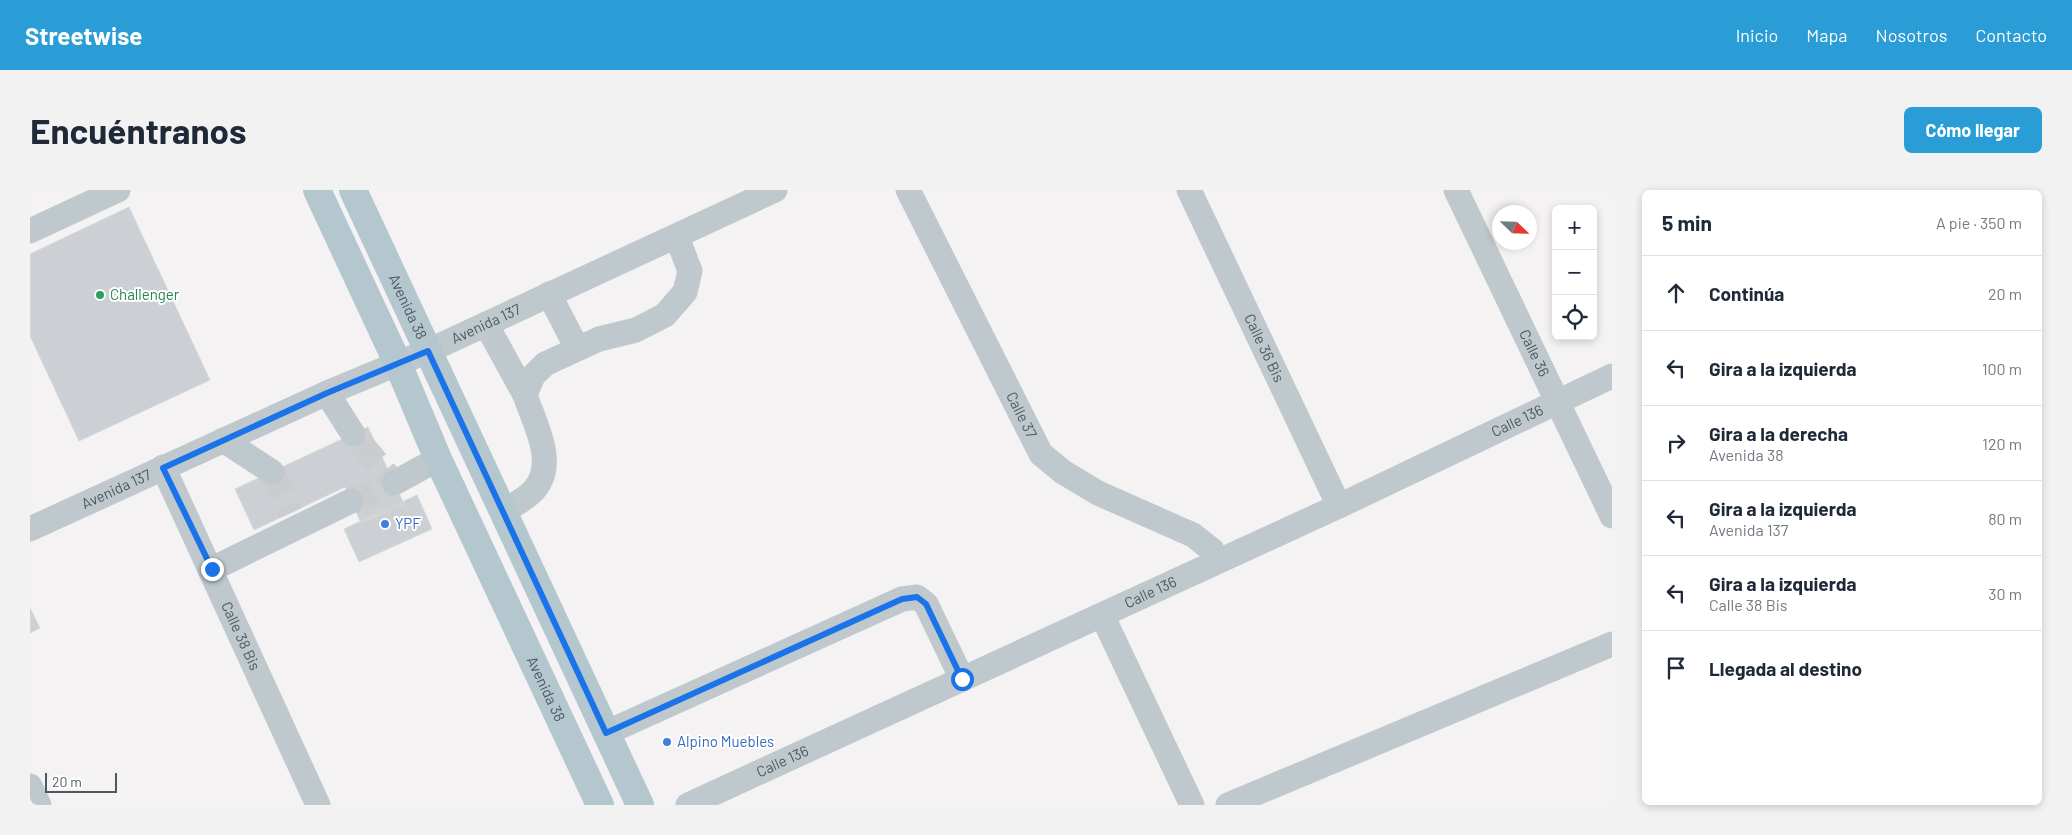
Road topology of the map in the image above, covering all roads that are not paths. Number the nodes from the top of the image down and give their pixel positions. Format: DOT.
graph roads {
  1 [pos="118,190"];
  2 [pos="317,190"];
  3 [pos="353,190"];
  4 [pos="775,190"];
  5 [pos="908,190"];
  6 [pos="1189,190"];
  7 [pos="1456,190"];
  8 [pos="30,232"];
  9 [pos="677,236"];
  10 [pos="549,294"];
  11 [pos="486,324"];
  12 [pos="577,348"];
  13 [pos="428,351"];
  14 [pos="398,364"];
  15 [pos="1612,376"];
  16 [pos="327,393"];
  17 [pos="525,395"];
  18 [pos="1558,402"];
  19 [pos="353,434"];
  20 [pos="223,440"];
  21 [pos="438,459"];
  22 [pos="163,468"];
  23 [pos="272,472"];
  24 [pos="394,483"];
  25 [pos="351,501"];
  26 [pos="1339,506"];
  27 [pos="503,513"];
  28 [pos="1612,516"];
  29 [pos="30,529"];
  30 [pos="1216,562"];
  31 [pos="212,569"];
  32 [pos="1102,615"];
  33 [pos="1612,644"];
  34 [pos="962,679"];
  35 [pos="606,733"];
  36 [pos="30,786"];
  37 [pos="39,805"];
  38 [pos="318,805"];
  39 [pos="600,805"];
  40 [pos="640,805"];
  41 [pos="688,805"];
  42 [pos="1192,805"];
  43 [pos="1228,805"];
  1 -- 8 [label="street"];
  2 -- 14 [label="main road, Avenida 38"];
  3 -- 13 [label="main road, Avenida 38"];
  4 -- 9 [label="street, Avenida 137"];
  5 -- 30 [label="street, Calle 37"];
  6 -- 26 [label="street, Calle 36 Bis"];
  7 -- 18 [label="street, Calle 36"];
  9 -- 10 [label="street, Avenida 137"];
  9 -- 12 [label="street"];
  10 -- 11 [label="street, Avenida 137"];
  10 -- 12 [label="street"];
  11 -- 13 [label="street, Avenida 137"];
  11 -- 17 [label="street"];
  12 -- 17 [label="street"];
  13 -- 14 [label="street, Avenida 137"];
  13 -- 27 [label="main road, Avenida 38"];
  14 -- 16 [label="street, Avenida 137"];
  14 -- 21 [label="main road, Avenida 38"];
  15 -- 18 [label="street, Calle 136"];
  16 -- 19 [label="street"];
  16 -- 20 [label="street, Avenida 137"];
  17 -- 27 [label="street"];
  18 -- 26 [label="street, Calle 136"];
  18 -- 28 [label="street, Calle 36"];
  20 -- 22 [label="street, Avenida 137"];
  20 -- 23 [label="street"];
  21 -- 24 [label="street"];
  21 -- 39 [label="main road, Avenida 38"];
  22 -- 29 [label="street, Avenida 137"];
  22 -- 31 [label="street, Calle 38 Bis"];
  25 -- 31 [label="street"];
  26 -- 30 [label="street, Calle 136"];
  27 -- 35 [label="main road, Avenida 38"];
  30 -- 32 [label="street, Calle 136"];
  31 -- 38 [label="street, Calle 38 Bis"];
  32 -- 34 [label="street, Calle 136"];
  32 -- 42 [label="street"];
  33 -- 43 [label="street"];
  34 -- 35 [label="street"];
  34 -- 41 [label="street, Calle 136"];
  35 -- 40 [label="main road, Avenida 38"];
  36 -- 37 [label="street"];
}
